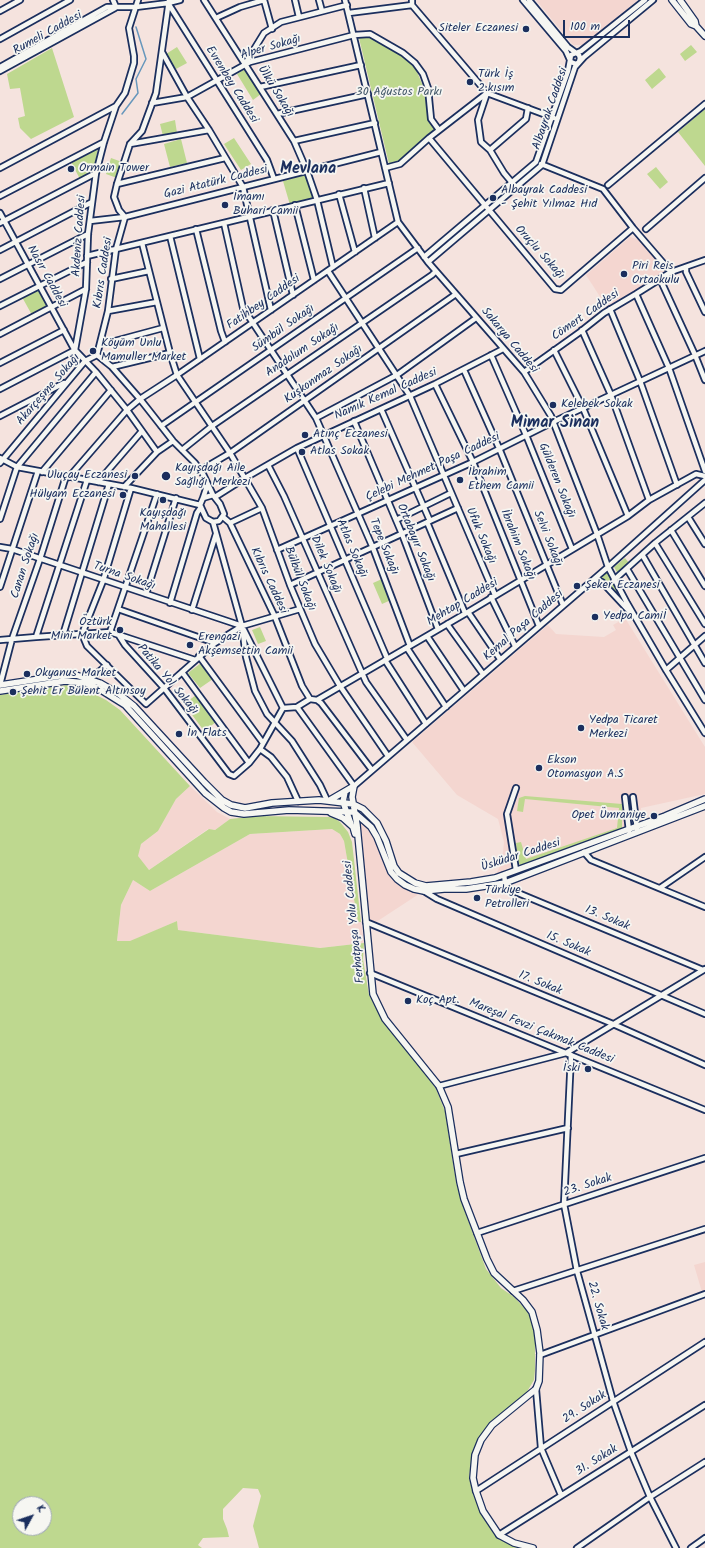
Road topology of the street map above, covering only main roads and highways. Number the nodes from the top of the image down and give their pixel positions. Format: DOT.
graph roads {
  1 [pos="672,0"];
  2 [pos="680,0"];
  3 [pos="696,26"];
  4 [pos="705,36"];
  5 [pos="0,685"];
  6 [pos="0,691"];
  7 [pos="345,792"];
  8 [pos="705,799"];
  9 [pos="329,800"];
  10 [pos="343,802"];
  11 [pos="353,804"];
  12 [pos="705,806"];
  13 [pos="321,811"];
  14 [pos="347,811"];
  15 [pos="354,812"];
  16 [pos="362,818"];
  17 [pos="355,826"];
  18 [pos="637,829"];
  19 [pos="629,832"];
  20 [pos="533,1548"];
  1 -- 3 [label="main road"];
  2 -- 3 [label="main road"];
  3 -- 4 [label="main road"];
  5 -- 9 [label="main road"];
  6 -- 13 [label="main road"];
  7 -- 9 [label="main road"];
  7 -- 10 [label="main road"];
  7 -- 11 [label="main road"];
  8 -- 18 [label="main road, Üsküdar Caddesi"];
  9 -- 10 [label="main road"];
  10 -- 11 [label="main road"];
  10 -- 14 [label="main road"];
  11 -- 15 [label="main road"];
  11 -- 19 [label="main road, Üsküdar Caddesi"];
  12 -- 18 [label="main road, Üsküdar Caddesi"];
  13 -- 14 [label="main road"];
  13 -- 17 [label="main road"];
  14 -- 15 [label="main road"];
  14 -- 17 [label="main road"];
  15 -- 16 [label="main road, Üsküdar Caddesi"];
  15 -- 17 [label="main road"];
  16 -- 17 [label="main road"];
  16 -- 19 [label="main road, Üsküdar Caddesi"];
  17 -- 20 [label="main road, Ferhatpaşa Yolu Caddesi"];
  18 -- 19 [label="main road, Üsküdar Caddesi"];
}
